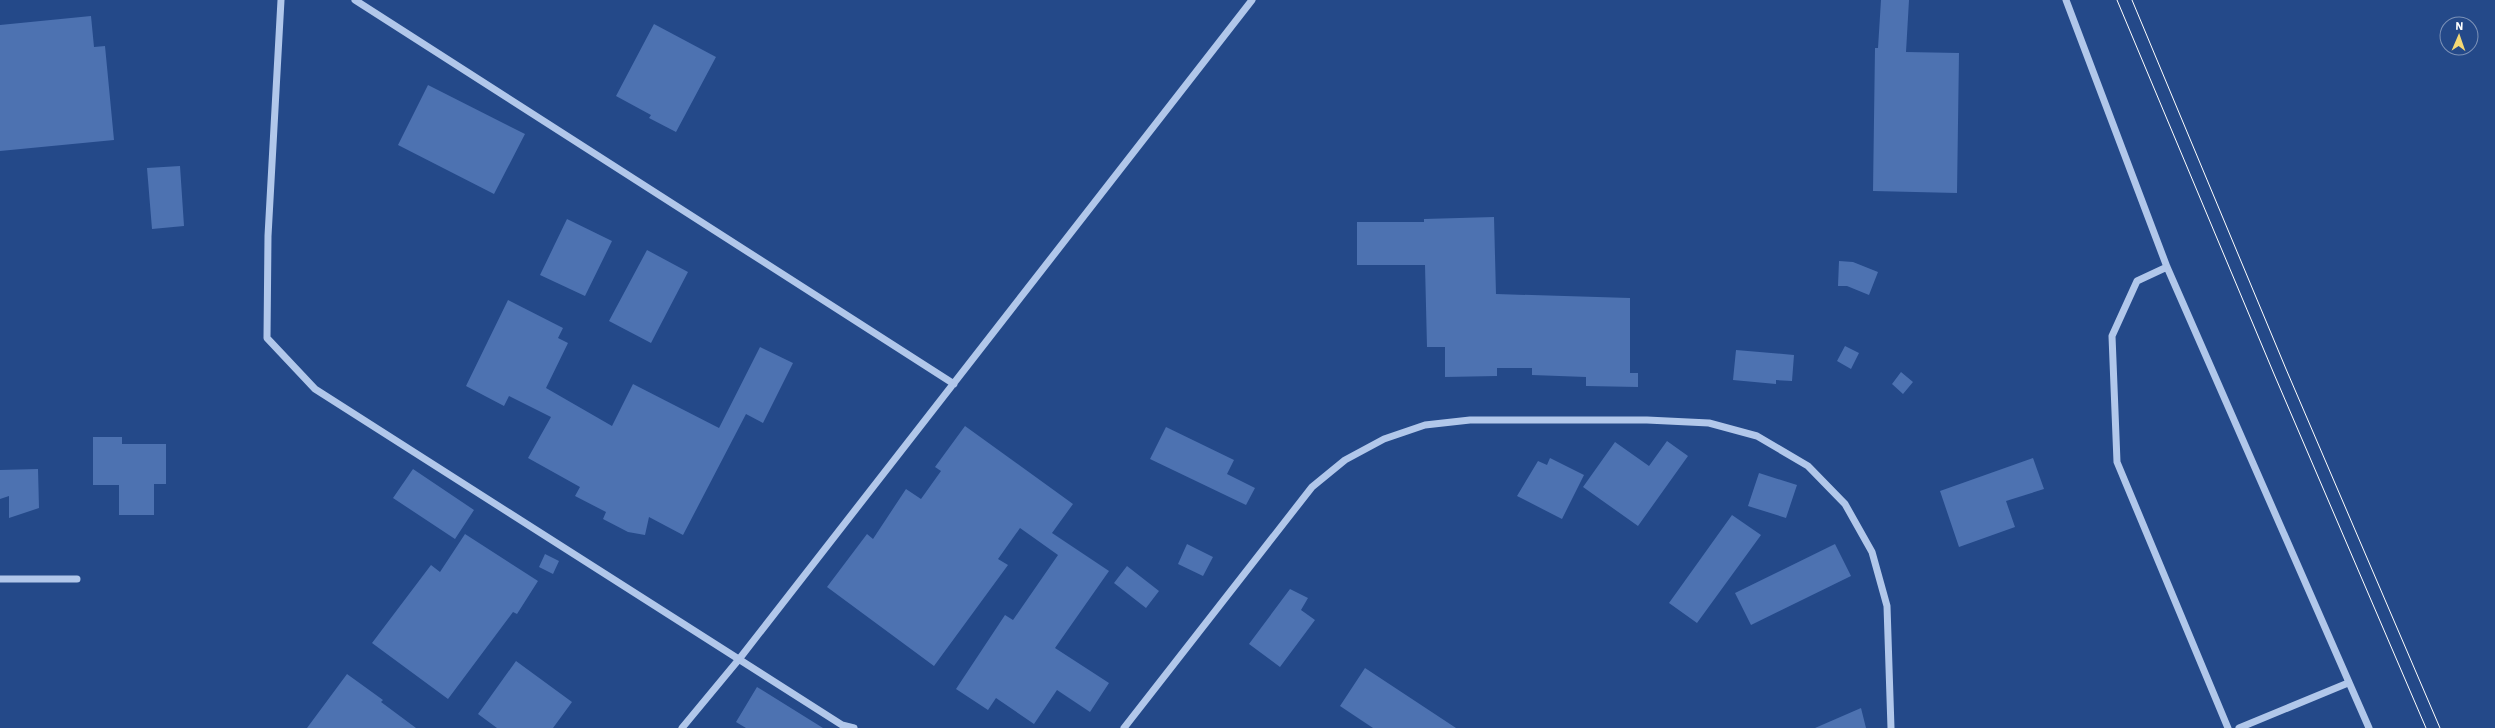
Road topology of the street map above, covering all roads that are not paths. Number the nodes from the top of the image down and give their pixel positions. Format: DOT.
graph roads {
  1 [pos="281,0"];
  2 [pos="355,0"];
  3 [pos="1252,0"];
  4 [pos="2066,0"];
  5 [pos="2167,267"];
  6 [pos="954,384"];
  7 [pos="0,579"];
  8 [pos="77,579"];
  9 [pos="740,658"];
  10 [pos="2348,683"];
  11 [pos="682,728"];
  12 [pos="854,728"];
  13 [pos="1124,728"];
  14 [pos="1891,728"];
  15 [pos="2228,728"];
  16 [pos="2239,728"];
  17 [pos="2369,728"];
  1 -- 9 [label="street"];
  2 -- 6 [label="street"];
  3 -- 6 [label="street"];
  4 -- 5 [label="street"];
  5 -- 10 [label="street"];
  5 -- 15 [label="street"];
  6 -- 9 [label="street"];
  7 -- 8 [label="street"];
  9 -- 11 [label="street"];
  9 -- 12 [label="street"];
  10 -- 16 [label="street"];
  10 -- 17 [label="street"];
  13 -- 14 [label="street"];
}
